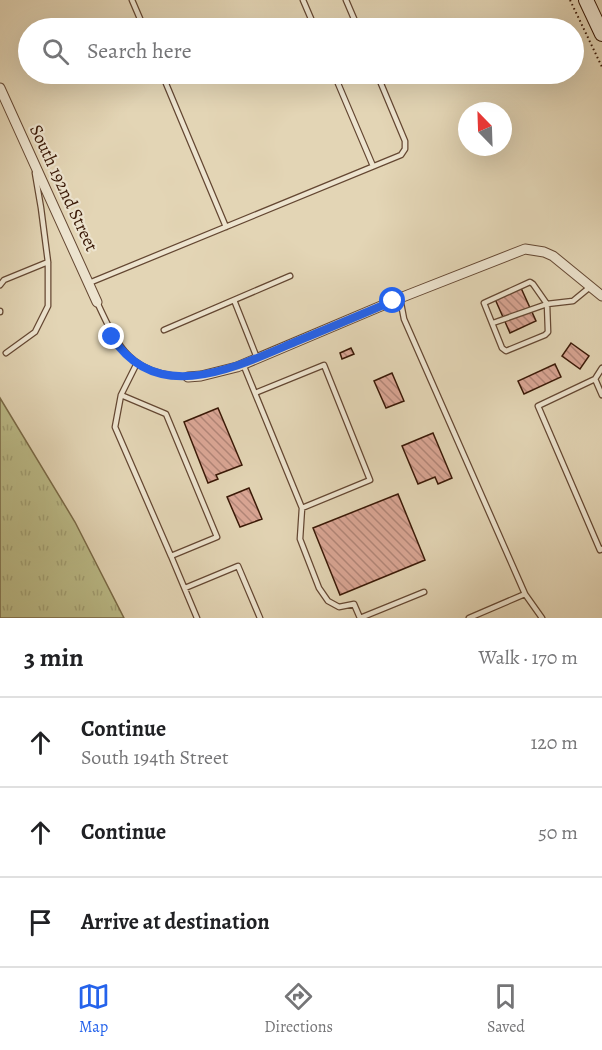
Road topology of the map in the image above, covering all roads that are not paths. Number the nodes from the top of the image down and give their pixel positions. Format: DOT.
graph roads {
  1 [pos="132,0"];
  2 [pos="303,0"];
  3 [pos="346,0"];
  4 [pos="586,0"];
  5 [pos="140,18"];
  6 [pos="311,18"];
  7 [pos="354,18"];
  8 [pos="602,34"];
  9 [pos="166,84"];
  10 [pos="338,84"];
  11 [pos="381,84"];
  12 [pos="0,88"];
  13 [pos="31,156"];
  14 [pos="373,166"];
  15 [pos="226,227"];
  16 [pos="48,262"];
  17 [pos="290,276"];
  18 [pos="89,283"];
  19 [pos="0,285"];
  20 [pos="590,287"];
  21 [pos="602,296"];
  22 [pos="400,298"];
  23 [pos="234,300"];
  24 [pos="97,302"];
  25 [pos="547,303"];
  26 [pos="493,323"];
  27 [pos="164,330"];
  28 [pos="6,352"];
  29 [pos="257,358"];
  30 [pos="137,363"];
  31 [pos="243,364"];
  32 [pos="602,368"];
  33 [pos="188,376"];
  34 [pos="595,379"];
  35 [pos="255,393"];
  36 [pos="121,395"];
  37 [pos="602,395"];
  38 [pos="302,508"];
  39 [pos="602,549"];
  40 [pos="171,556"];
  41 [pos="185,588"];
  42 [pos="424,592"];
  43 [pos="525,594"];
  44 [pos="197,618"];
  45 [pos="260,618"];
  46 [pos="360,618"];
  47 [pos="468,618"];
  48 [pos="542,618"];
  1 -- 5 [label="lane"];
  2 -- 6 [label="lane"];
  3 -- 7 [label="lane"];
  4 -- 8 [label="main road"];
  9 -- 15 [label="lane"];
  10 -- 14 [label="lane"];
  11 -- 14 [label="lane"];
  12 -- 13 [label="street, South 192nd Street"];
  13 -- 16 [label="lane"];
  13 -- 18 [label="street, South 192nd Street"];
  14 -- 15 [label="lane"];
  15 -- 18 [label="lane"];
  16 -- 19 [label="lane"];
  16 -- 28 [label="lane"];
  17 -- 23 [label="lane"];
  18 -- 24 [label="street, South 192nd Street"];
  20 -- 21 [label="street"];
  20 -- 22 [label="street"];
  20 -- 25 [label="lane"];
  22 -- 29 [label="street"];
  22 -- 43 [label="lane"];
  23 -- 27 [label="lane"];
  23 -- 29 [label="lane"];
  24 -- 30 [label="lane"];
  25 -- 26 [label="lane"];
  25 -- 26 [label="lane"];
  25 -- 26 [label="lane"];
  29 -- 31 [label="street"];
  30 -- 33 [label="lane"];
  30 -- 36 [label="lane"];
  31 -- 33 [label="street"];
  31 -- 35 [label="lane"];
  32 -- 34 [label="lane"];
  34 -- 37 [label="lane"];
  34 -- 39 [label="lane"];
  35 -- 38 [label="lane"];
  35 -- 38 [label="lane"];
  36 -- 40 [label="lane"];
  36 -- 40 [label="lane"];
  38 -- 46 [label="lane"];
  40 -- 41 [label="lane"];
  41 -- 44 [label="lane"];
  41 -- 45 [label="lane"];
  42 -- 46 [label="lane"];
  43 -- 47 [label="lane"];
  43 -- 48 [label="lane"];
}
